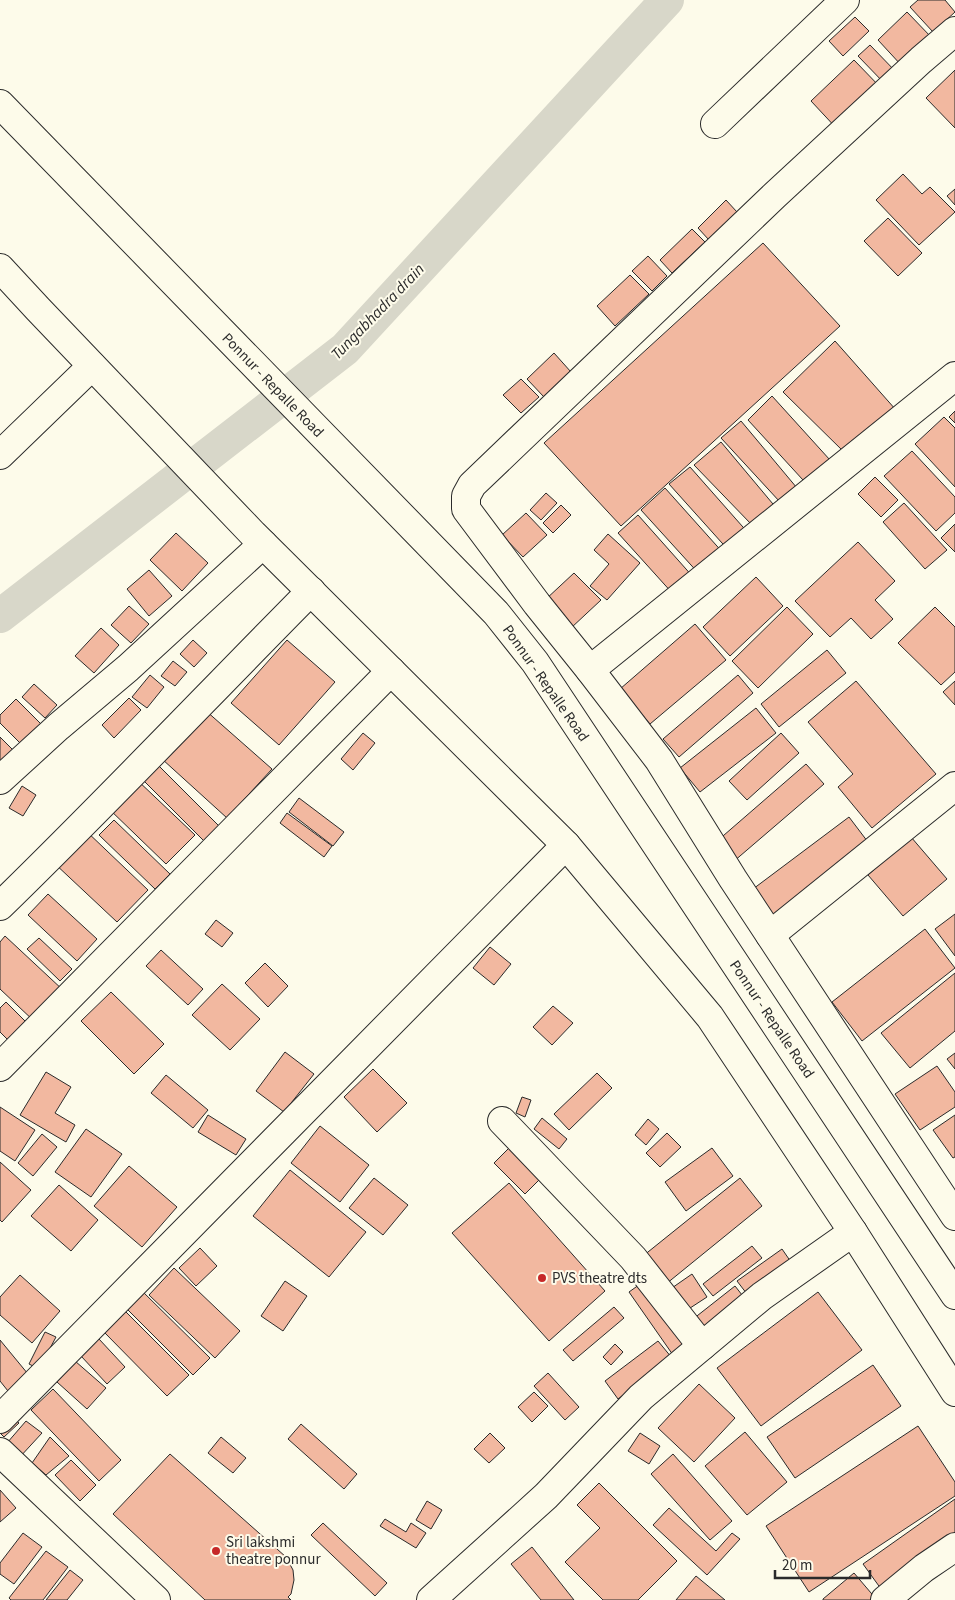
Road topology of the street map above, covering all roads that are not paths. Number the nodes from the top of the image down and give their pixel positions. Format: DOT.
graph roads {
  1 [pos="845,0"];
  2 [pos="955,31"];
  3 [pos="0,104"];
  4 [pos="715,124"];
  5 [pos="0,268"];
  6 [pos="92,366"];
  7 [pos="955,376"];
  8 [pos="0,455"];
  9 [pos="258,539"];
  10 [pos="311,592"];
  11 [pos="590,670"];
  12 [pos="391,671"];
  13 [pos="0,780"];
  14 [pos="955,786"];
  15 [pos="566,845"];
  16 [pos="0,906"];
  17 [pos="770,935"];
  18 [pos="0,1067"];
  19 [pos="502,1121"];
  20 [pos="948,1187"];
  21 [pos="955,1216"];
  22 [pos="853,1232"];
  23 [pos="955,1295"];
  24 [pos="702,1346"];
  25 [pos="955,1392"];
  26 [pos="0,1420"];
  27 [pos="0,1452"];
  28 [pos="955,1547"];
  29 [pos="156,1600"];
  30 [pos="431,1600"];
  31 [pos="885,1600"];
  1 -- 4 [label="street"];
  2 -- 11 [label="street"];
  3 -- 23 [label="street, Ponnur - Repalle Road"];
  5 -- 6 [label="street"];
  6 -- 8 [label="street"];
  6 -- 9 [label="street"];
  7 -- 11 [label="street"];
  9 -- 10 [label="street"];
  9 -- 13 [label="street"];
  10 -- 12 [label="street"];
  10 -- 16 [label="street"];
  11 -- 17 [label="street"];
  12 -- 15 [label="street"];
  12 -- 18 [label="street"];
  14 -- 17 [label="street"];
  15 -- 22 [label="street"];
  15 -- 26 [label="street"];
  17 -- 20 [label="street"];
  19 -- 24 [label="street"];
  20 -- 21 [label="street"];
  22 -- 24 [label="street"];
  22 -- 25 [label="street"];
  24 -- 30 [label="street"];
  27 -- 29 [label="street"];
  28 -- 31 [label="street"];
}
